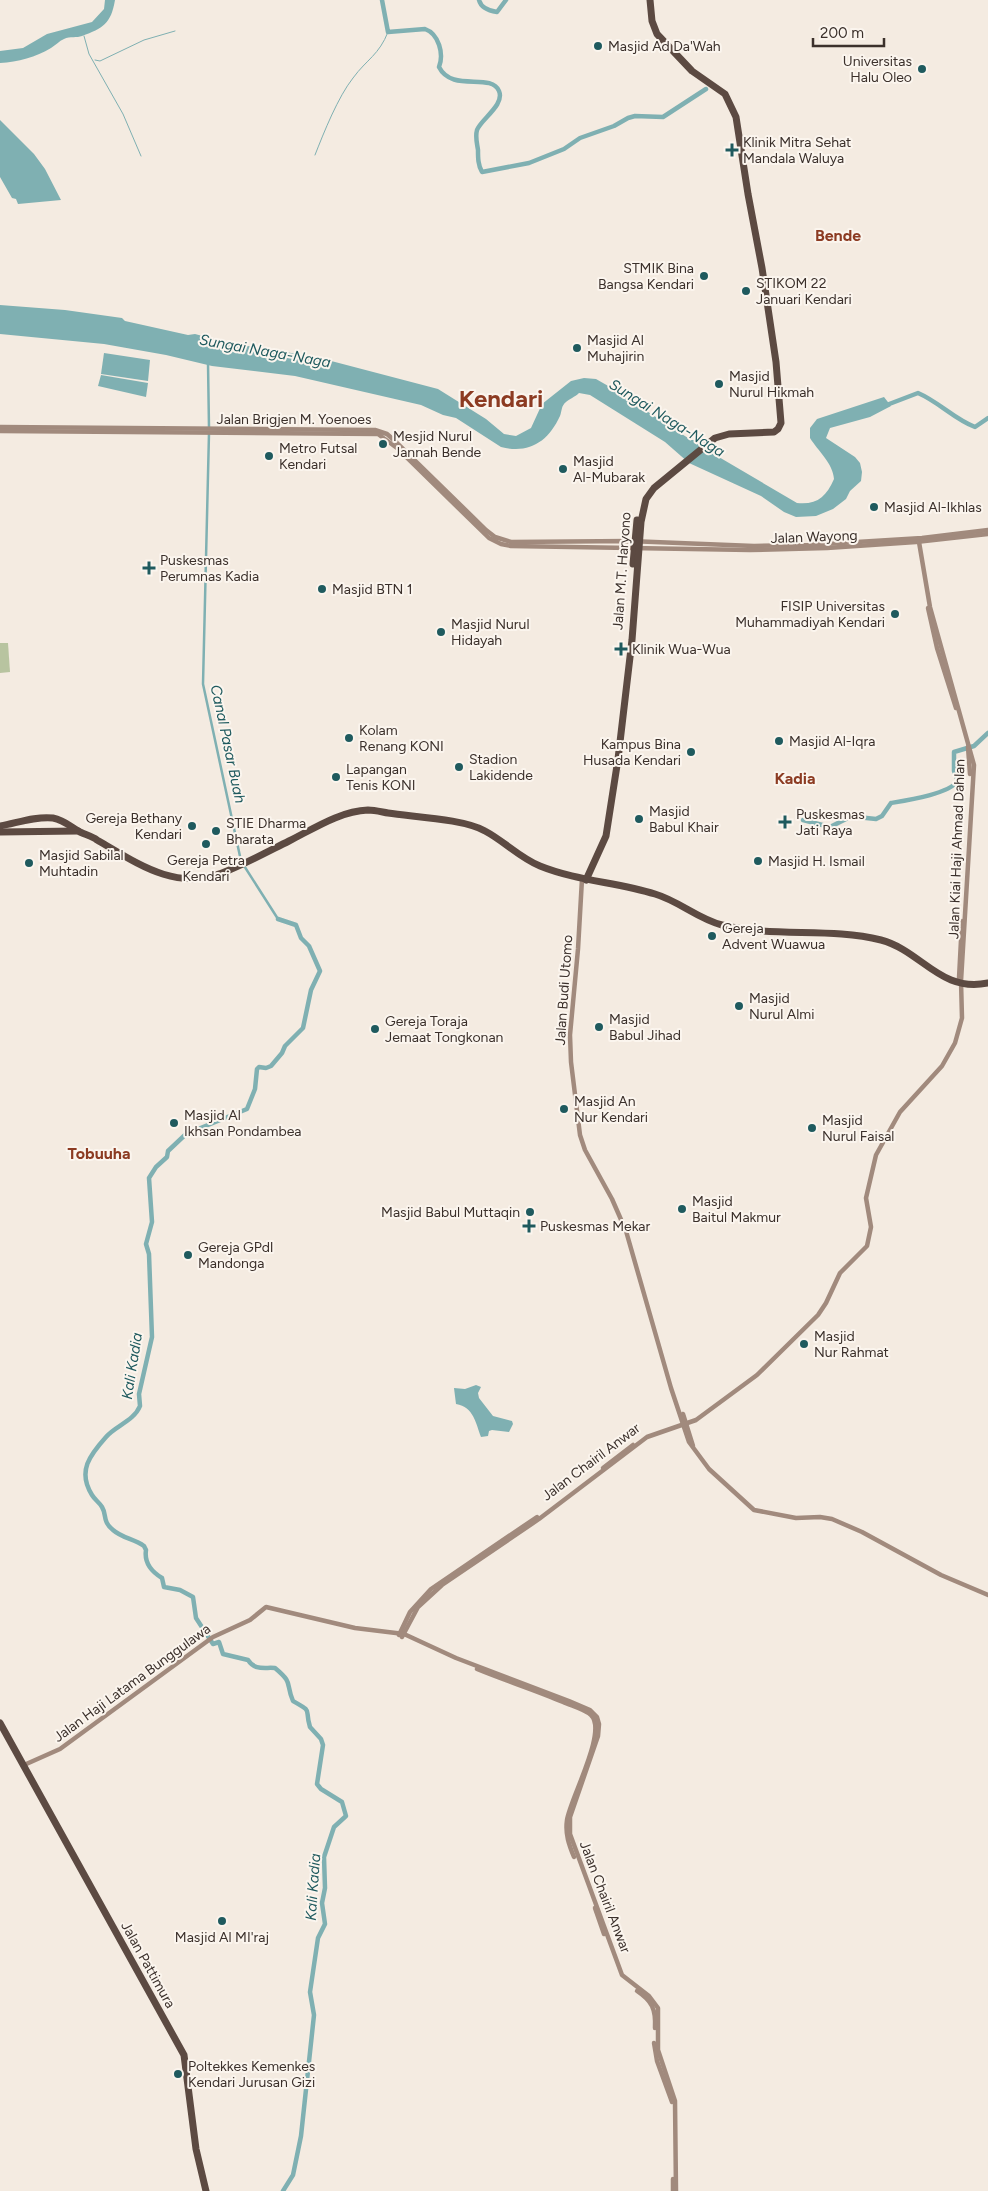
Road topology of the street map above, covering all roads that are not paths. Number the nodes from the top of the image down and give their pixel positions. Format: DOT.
graph roads {
  1 [pos="649,0"];
  2 [pos="0,427"];
  3 [pos="33,429"];
  4 [pos="0,431"];
  5 [pos="988,530"];
  6 [pos="969,534"];
  7 [pos="988,534"];
  8 [pos="918,543"];
  9 [pos="637,545"];
  10 [pos="0,826"];
  11 [pos="74,829"];
  12 [pos="0,832"];
  13 [pos="584,879"];
  14 [pos="960,982"];
  15 [pos="988,982"];
  16 [pos="684,1424"];
  17 [pos="988,1595"];
  18 [pos="400,1634"];
  19 [pos="0,1723"];
  20 [pos="24,1765"];
  21 [pos="206,2191"];
  22 [pos="675,2191"];
  1 -- 9 [label="highway, Jalan M.T. Haryono"];
  2 -- 3 [label="main road, Jalan Brigjen M. Yoenoes"];
  3 -- 4 [label="main road, Jalan Brigjen M. Yoenoes"];
  3 -- 9 [label="main road, Jalan Brigjen M. Yoenoes"];
  5 -- 6 [label="main road, Jalan Wayong"];
  6 -- 7 [label="main road, Jalan Wayong"];
  6 -- 8 [label="main road, Jalan Wayong"];
  6 -- 9 [label="main road, Jalan Wayong"];
  8 -- 9 [label="main road, Jalan Wayong"];
  8 -- 14 [label="main road, Jalan Kiai Haji Ahmad Dahlan"];
  9 -- 13 [label="highway, Jalan M.T. Haryono"];
  10 -- 11 [label="highway"];
  11 -- 12 [label="highway"];
  11 -- 13 [label="highway"];
  13 -- 14 [label="highway"];
  13 -- 16 [label="main road, Jalan Budi Utomo"];
  14 -- 15 [label="highway"];
  14 -- 16 [label="main road, Jalan Chairil Anwar"];
  16 -- 17 [label="main road, Jalan Budi Utomo"];
  16 -- 18 [label="main road, Jalan Chairil Anwar"];
  18 -- 20 [label="main road, Jalan Haji Latama Bunggulawa"];
  18 -- 22 [label="main road, Jalan Chairil Anwar"];
  19 -- 20 [label="highway, Jalan Pattimura"];
  20 -- 21 [label="highway, Jalan Pattimura"];
}
